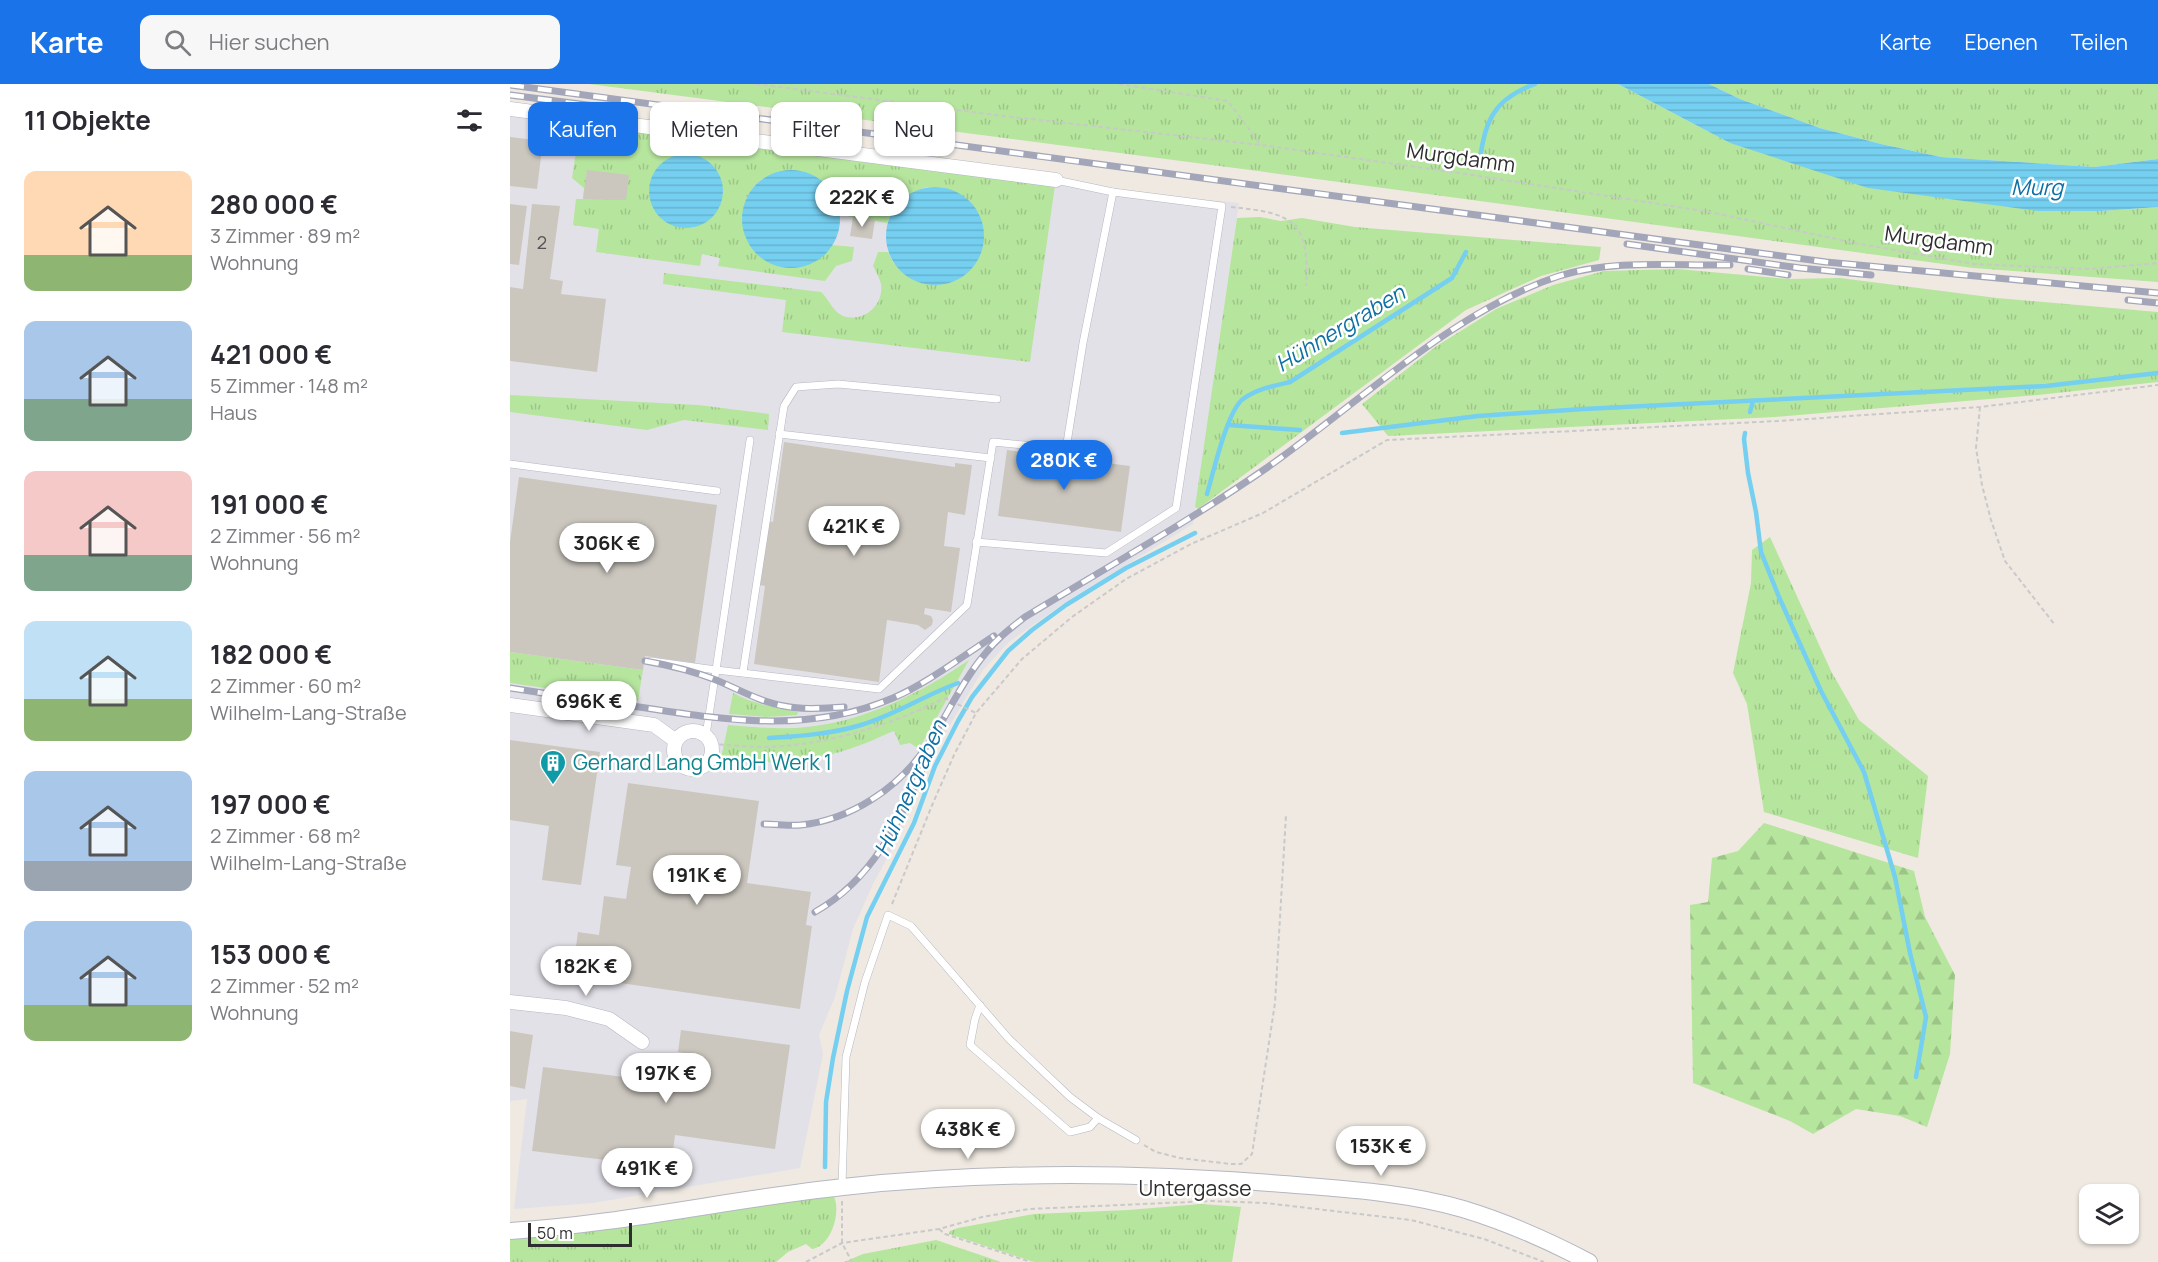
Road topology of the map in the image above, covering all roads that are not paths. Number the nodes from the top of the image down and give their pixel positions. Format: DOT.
graph roads {
  1 [pos="510,109"];
  2 [pos="528,111"];
  3 [pos="638,126"];
  4 [pos="1056,180"];
  5 [pos="1113,192"];
  6 [pos="997,399"];
  7 [pos="779,434"];
  8 [pos="750,441"];
  9 [pos="991,458"];
  10 [pos="510,464"];
  11 [pos="717,491"];
  12 [pos="976,542"];
  13 [pos="651,661"];
  14 [pos="716,670"];
  15 [pos="743,672"];
  16 [pos="510,705"];
  17 [pos="709,739"];
  18 [pos="676,741"];
  19 [pos="510,1002"];
  20 [pos="980,1005"];
  21 [pos="642,1042"];
  22 [pos="1098,1118"];
  23 [pos="1136,1140"];
  24 [pos="842,1187"];
  25 [pos="510,1230"];
  26 [pos="1589,1262"];
  1 -- 2 [label="street"];
  3 -- 4 [label="street"];
  4 -- 5 [label="lane"];
  5 -- 9 [label="lane"];
  5 -- 12 [label="lane"];
  6 -- 7 [label="lane"];
  7 -- 9 [label="lane"];
  7 -- 15 [label="lane"];
  8 -- 14 [label="lane"];
  9 -- 12 [label="lane"];
  10 -- 11 [label="lane"];
  12 -- 15 [label="lane"];
  13 -- 14 [label="lane"];
  14 -- 15 [label="lane"];
  14 -- 17 [label="lane"];
  16 -- 18 [label="street"];
  17 -- 18 [label="street"];
  17 -- 18 [label="street"];
  19 -- 21 [label="street"];
  20 -- 22 [label="lane"];
  20 -- 22 [label="lane"];
  20 -- 24 [label="lane"];
  22 -- 23 [label="lane"];
  24 -- 25 [label="street"];
  24 -- 26 [label="street"];
}
